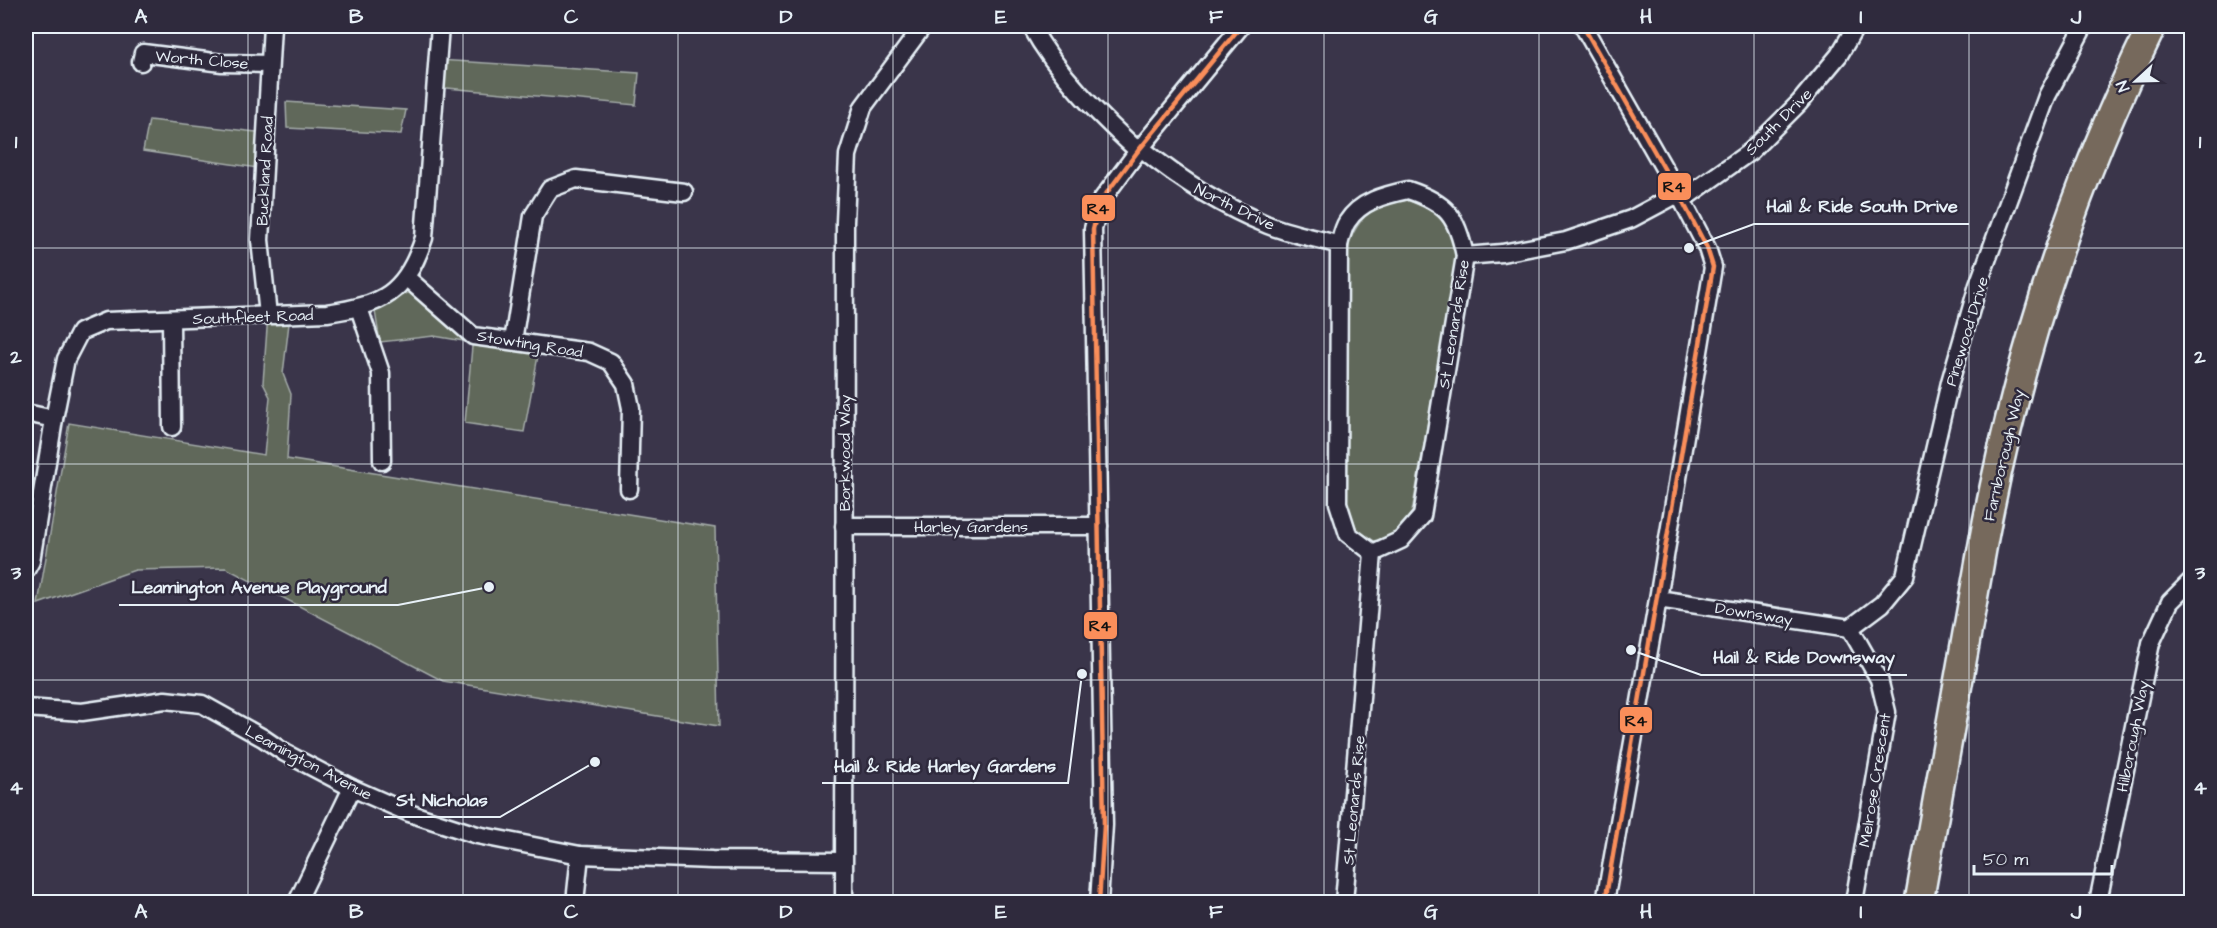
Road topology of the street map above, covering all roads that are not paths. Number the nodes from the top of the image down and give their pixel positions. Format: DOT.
graph roads {
  1 [pos="272,26"];
  2 [pos="440,26"];
  3 [pos="924,26"];
  4 [pos="1031,26"];
  5 [pos="1241,26"];
  6 [pos="1583,26"];
  7 [pos="1856,26"];
  8 [pos="2084,26"];
  9 [pos="2152,26"];
  10 [pos="141,62"];
  11 [pos="270,64"];
  12 [pos="1140,149"];
  13 [pos="684,192"];
  14 [pos="1680,197"];
  15 [pos="1339,245"];
  16 [pos="1465,256"];
  17 [pos="406,278"];
  18 [pos="359,308"];
  19 [pos="268,315"];
  20 [pos="171,319"];
  21 [pos="513,341"];
  22 [pos="26,413"];
  23 [pos="54,419"];
  24 [pos="172,427"];
  25 [pos="382,461"];
  26 [pos="629,489"];
  27 [pos="844,526"];
  28 [pos="1099,526"];
  29 [pos="1373,553"];
  30 [pos="26,570"];
  31 [pos="2192,580"];
  32 [pos="1658,599"];
  33 [pos="1850,628"];
  34 [pos="26,708"];
  35 [pos="352,788"];
  36 [pos="580,855"];
  37 [pos="843,861"];
  38 [pos="297,903"];
  39 [pos="575,903"];
  40 [pos="844,903"];
  41 [pos="1099,903"];
  42 [pos="1344,903"];
  43 [pos="1605,903"];
  44 [pos="1854,903"];
  45 [pos="1919,903"];
  46 [pos="2098,903"];
  1 -- 11 [label="street, Buckland Road"];
  2 -- 17 [label="street, Southfleet Road"];
  3 -- 27 [label="street, Borkwood Way"];
  4 -- 12 [label="street, North Drive"];
  5 -- 12 [label="street"];
  6 -- 14 [label="street"];
  7 -- 14 [label="street, South Drive"];
  8 -- 33 [label="street, Pinewood Drive"];
  9 -- 45 [label="highway, Farnborough Way"];
  10 -- 11 [label="street, Worth Close"];
  11 -- 19 [label="street, Buckland Road"];
  12 -- 15 [label="street, North Drive"];
  12 -- 28 [label="street"];
  13 -- 21 [label="street"];
  14 -- 16 [label="street, South Drive"];
  14 -- 32 [label="street"];
  15 -- 16 [label="street, St Leonards Rise"];
  15 -- 29 [label="street, St Leonards Rise"];
  16 -- 29 [label="street, St Leonards Rise"];
  17 -- 18 [label="street, Southfleet Road"];
  17 -- 21 [label="street, Stowting Road"];
  18 -- 19 [label="street, Southfleet Road"];
  18 -- 25 [label="street"];
  19 -- 20 [label="street, Southfleet Road"];
  20 -- 23 [label="street, Southfleet Road"];
  20 -- 24 [label="street"];
  21 -- 26 [label="street, Stowting Road"];
  22 -- 23 [label="street"];
  23 -- 30 [label="street, Southfleet Road"];
  27 -- 28 [label="street, Harley Gardens"];
  27 -- 37 [label="street, Borkwood Way"];
  28 -- 41 [label="street"];
  29 -- 42 [label="street, St Leonards Rise"];
  31 -- 46 [label="street, Hilborough Way"];
  32 -- 33 [label="street, Downsway"];
  32 -- 43 [label="street"];
  33 -- 44 [label="street, Melrose Crescent"];
  34 -- 35 [label="street, Leamington Avenue"];
  35 -- 36 [label="street, Leamington Avenue"];
  35 -- 38 [label="street"];
  36 -- 37 [label="street, Leamington Avenue"];
  36 -- 39 [label="street"];
  37 -- 40 [label="street, Borkwood Way"];
}
